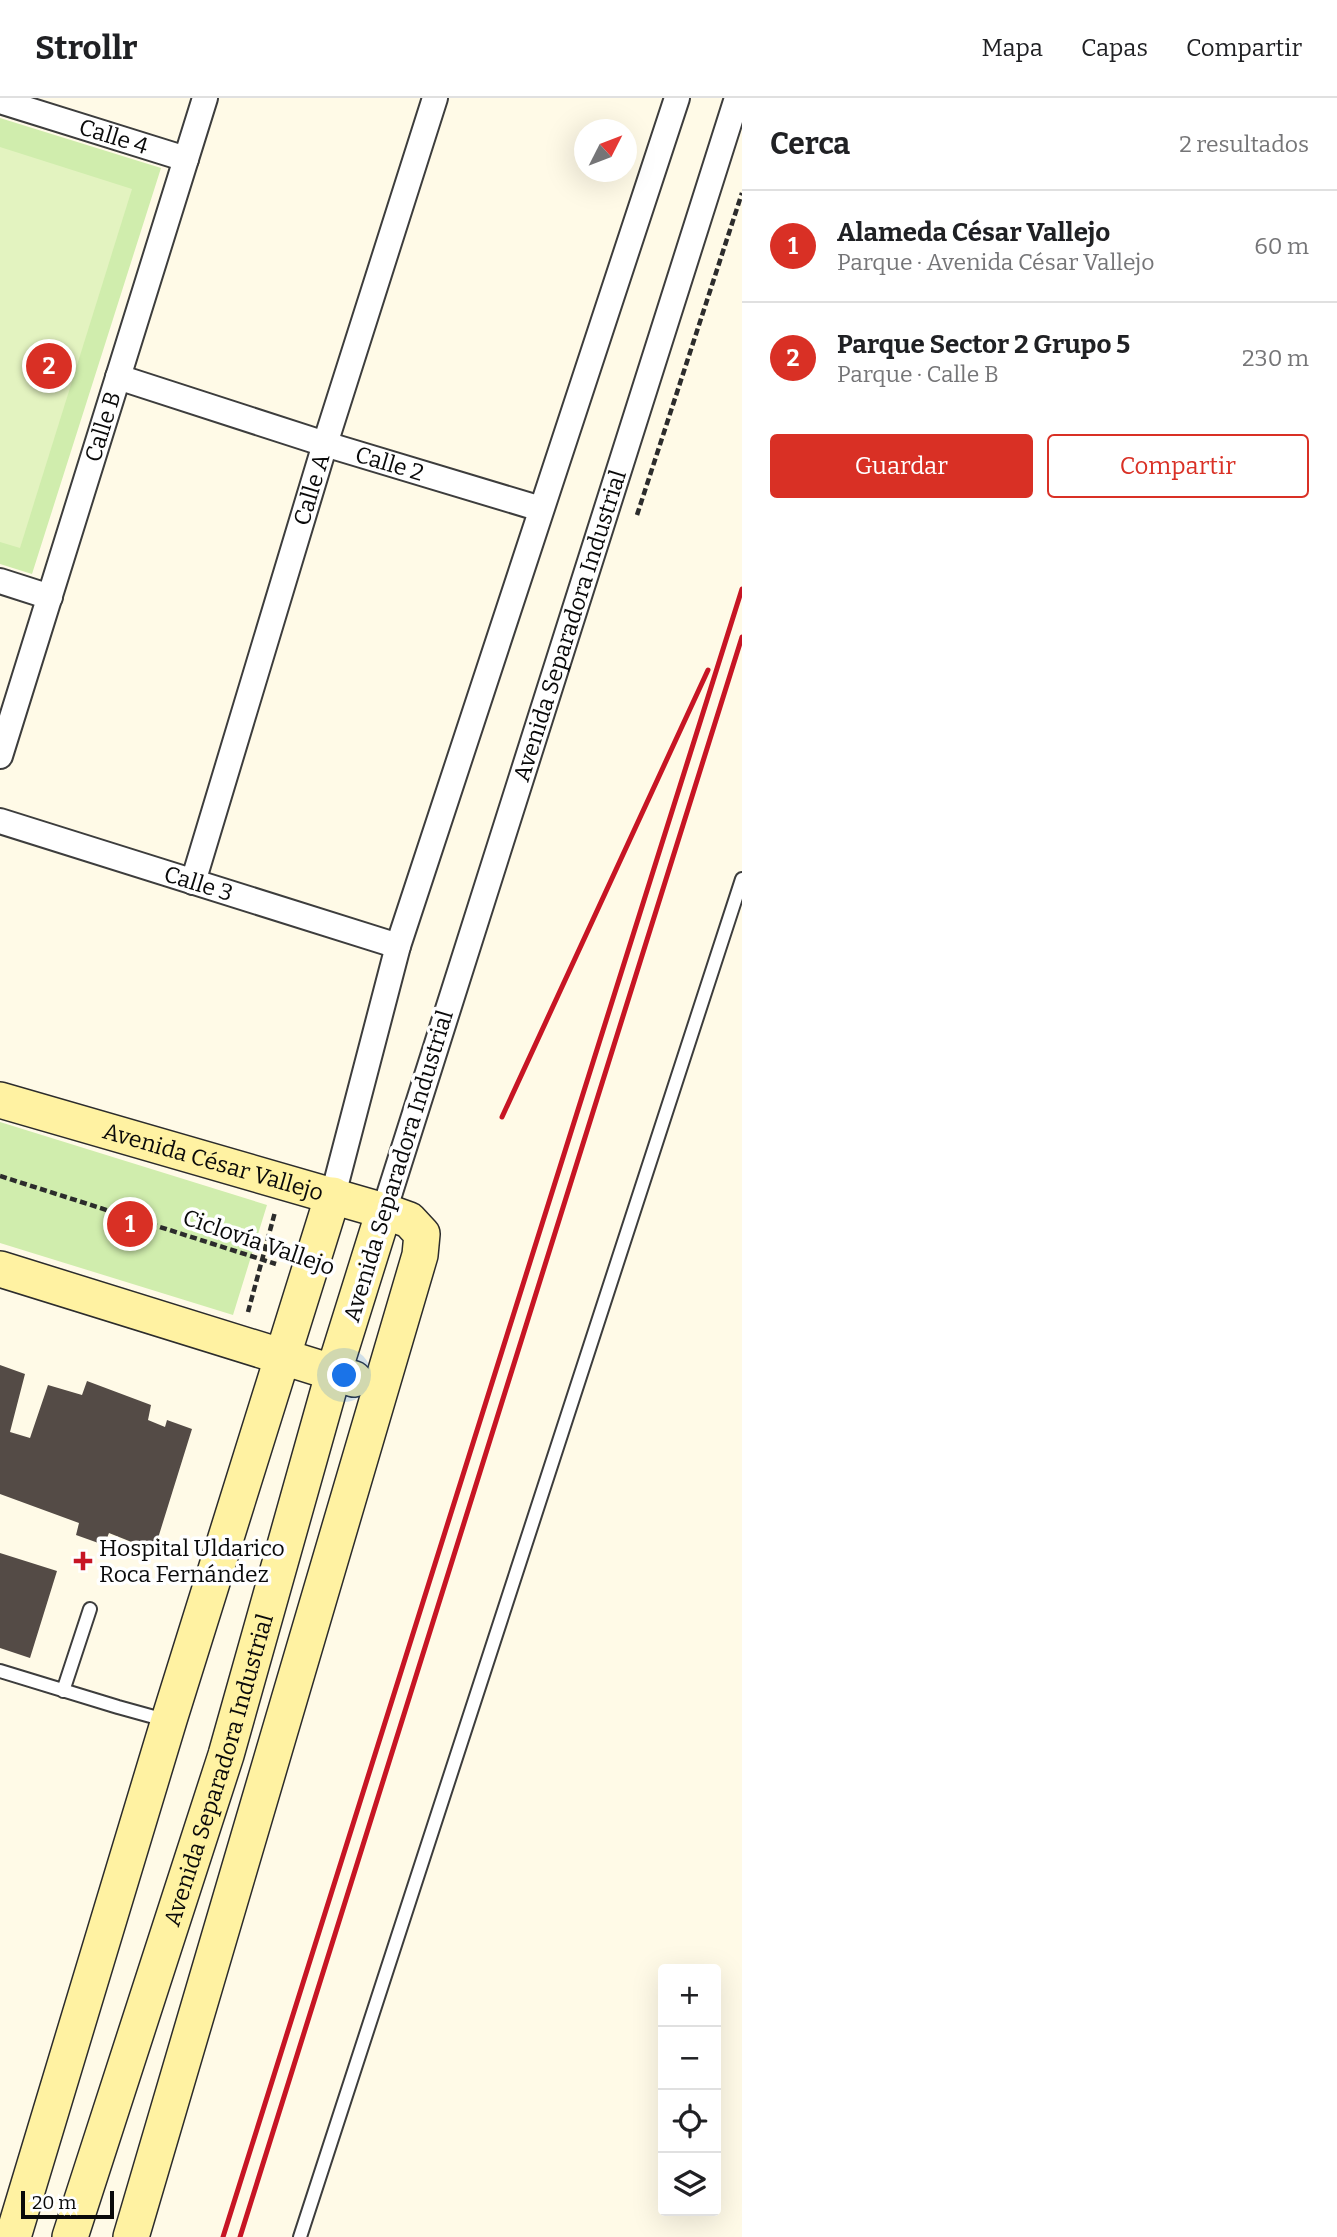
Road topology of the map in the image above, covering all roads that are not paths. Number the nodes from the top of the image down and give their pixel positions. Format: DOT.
graph roads {
  1 [pos="205,98"];
  2 [pos="435,98"];
  3 [pos="677,98"];
  4 [pos="737,98"];
  5 [pos="0,101"];
  6 [pos="186,159"];
  7 [pos="118,377"];
  8 [pos="325,444"];
  9 [pos="541,509"];
  10 [pos="0,581"];
  11 [pos="50,597"];
  12 [pos="0,756"];
  13 [pos="0,821"];
  14 [pos="742,879"];
  15 [pos="194,882"];
  16 [pos="398,946"];
  17 [pos="0,1100"];
  18 [pos="333,1195"];
  19 [pos="384,1211"];
  20 [pos="422,1234"];
  21 [pos="0,1269"];
  22 [pos="282,1357"];
  23 [pos="334,1371"];
  24 [pos="380,1388"];
  25 [pos="90,1609"];
  26 [pos="0,1671"];
  27 [pos="63,1691"];
  28 [pos="169,1720"];
  29 [pos="13,2237"];
  30 [pos="69,2237"];
  31 [pos="131,2237"];
  32 [pos="300,2237"];
  1 -- 6 [label="street, Calle B"];
  2 -- 8 [label="street, Calle A"];
  3 -- 9 [label="street"];
  4 -- 19 [label="street, Avenida Separadora Industrial"];
  5 -- 6 [label="street, Calle 4"];
  6 -- 7 [label="street, Calle B"];
  7 -- 8 [label="street, Calle 2"];
  7 -- 11 [label="street, Calle B"];
  8 -- 9 [label="street, Calle 2"];
  8 -- 15 [label="street, Calle A"];
  9 -- 16 [label="street"];
  10 -- 11 [label="street"];
  11 -- 12 [label="street, Calle B"];
  13 -- 15 [label="street, Calle 3"];
  14 -- 32 [label="lane"];
  15 -- 16 [label="street, Calle 3"];
  16 -- 18 [label="street"];
  17 -- 18 [label="main road, Avenida César Vallejo"];
  18 -- 19 [label="main road, Avenida César Vallejo"];
  18 -- 22 [label="main road"];
  19 -- 20 [label="main road, Avenida César Vallejo"];
  19 -- 23 [label="main road, Avenida Separadora Industrial"];
  20 -- 24 [label="main road, Avenida Separadora Industrial"];
  21 -- 22 [label="main road"];
  22 -- 23 [label="main road"];
  22 -- 28 [label="main road"];
  23 -- 24 [label="main road"];
  23 -- 30 [label="main road, Avenida Separadora Industrial"];
  24 -- 31 [label="main road, Avenida Separadora Industrial"];
  25 -- 27 [label="lane"];
  26 -- 27 [label="lane"];
  27 -- 28 [label="lane"];
  28 -- 29 [label="main road"];
}
